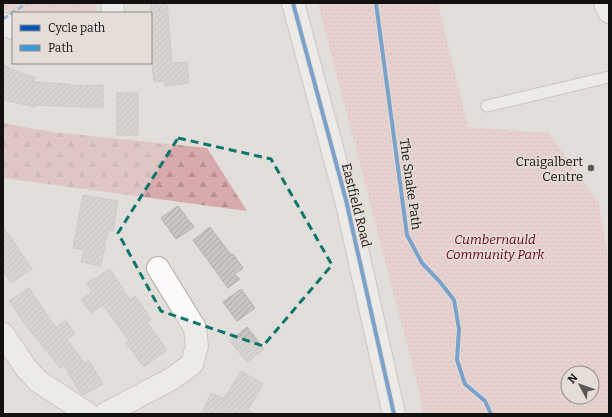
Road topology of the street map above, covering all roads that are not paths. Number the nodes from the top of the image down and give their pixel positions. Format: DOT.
graph roads {
  1 [pos="293,3"];
  2 [pos="605,3"];
  3 [pos="609,12"];
  4 [pos="609,78"];
  5 [pos="487,106"];
  6 [pos="158,268"];
  7 [pos="3,334"];
  8 [pos="88,414"];
  9 [pos="105,414"];
  10 [pos="394,414"];
  1 -- 10 [label="street, Eastfield Road"];
  2 -- 3 [label="street"];
  4 -- 5 [label="lane"];
  6 -- 9 [label="street"];
  7 -- 8 [label="street"];
}
